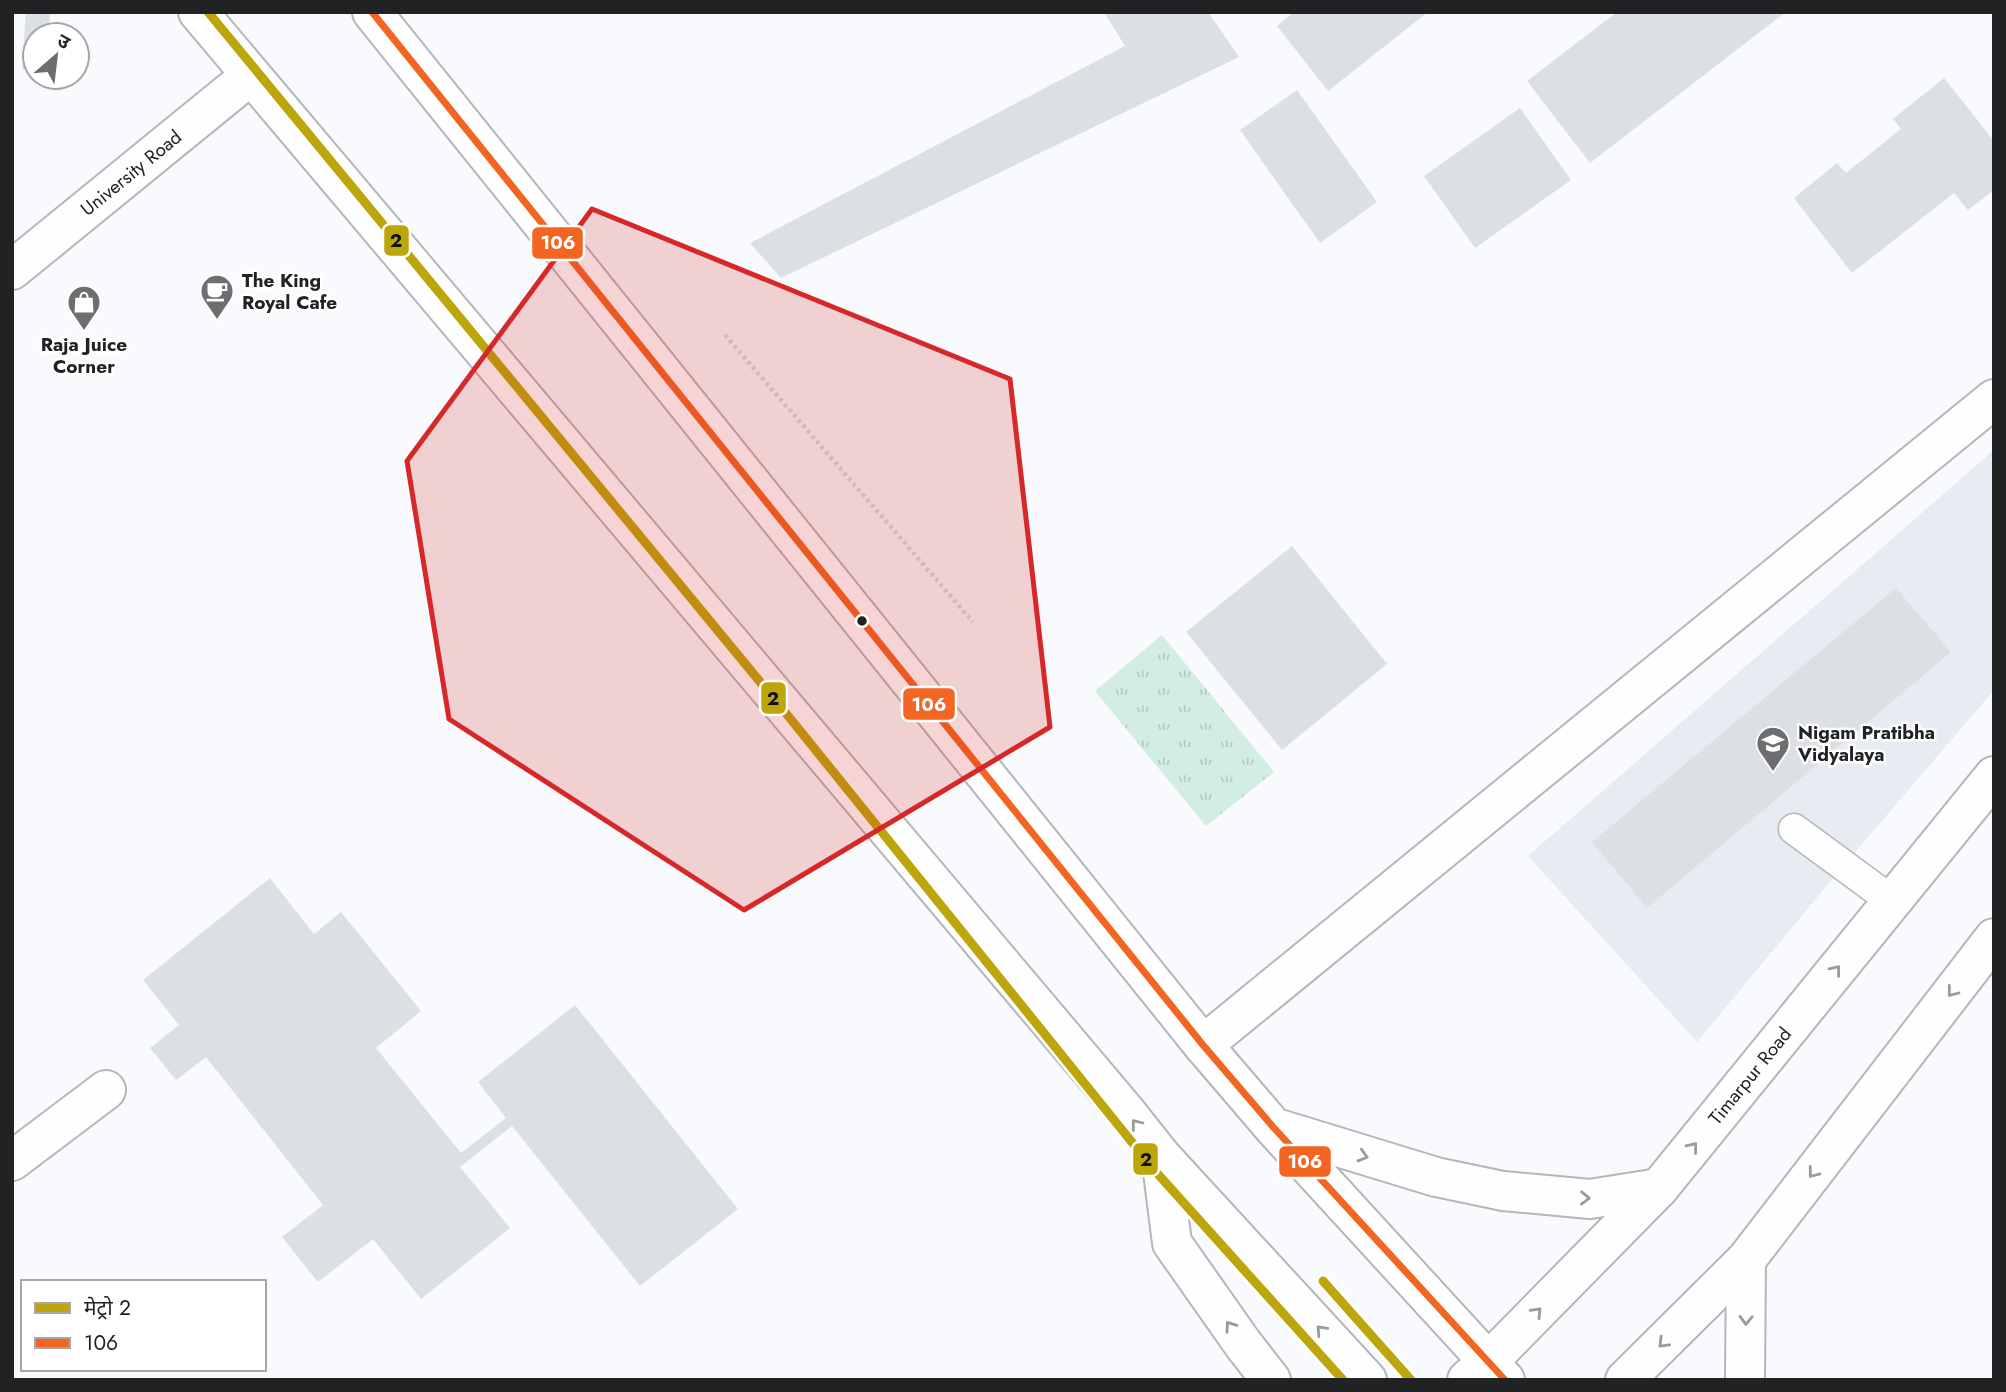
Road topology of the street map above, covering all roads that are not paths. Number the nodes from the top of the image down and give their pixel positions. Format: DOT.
graph roads {
  1 [pos="198,12"];
  2 [pos="372,12"];
  3 [pos="250,76"];
  4 [pos="12,270"];
  5 [pos="1994,399"];
  6 [pos="1994,776"];
  7 [pos="1794,829"];
  8 [pos="1892,901"];
  9 [pos="1994,939"];
  10 [pos="1203,1045"];
  11 [pos="106,1090"];
  12 [pos="1274,1128"];
  13 [pos="1161,1156"];
  14 [pos="12,1161"];
  15 [pos="1659,1188"];
  16 [pos="1746,1260"];
  17 [pos="1487,1374"];
  18 [pos="1272,1380"];
  19 [pos="1367,1380"];
  20 [pos="1625,1380"];
  21 [pos="1745,1380"];
  1 -- 3 [label="main road"];
  2 -- 10 [label="main road"];
  3 -- 4 [label="main road, University Road"];
  13 -- 3 [label="main road, one-way"];
  5 -- 10 [label="main road"];
  6 -- 8 [label="main road, Timarpur Road"];
  7 -- 8 [label="lane"];
  15 -- 8 [label="main road, Timarpur Road, one-way"];
  9 -- 16 [label="main road, one-way"];
  10 -- 12 [label="main road"];
  11 -- 14 [label="main road"];
  12 -- 15 [label="main road, one-way"];
  12 -- 17 [label="main road"];
  18 -- 13 [label="main road, one-way"];
  19 -- 13 [label="main road, one-way"];
  17 -- 15 [label="main road, Timarpur Road, one-way"];
  16 -- 20 [label="main road, one-way"];
  16 -- 21 [label="main road, one-way"];
}
